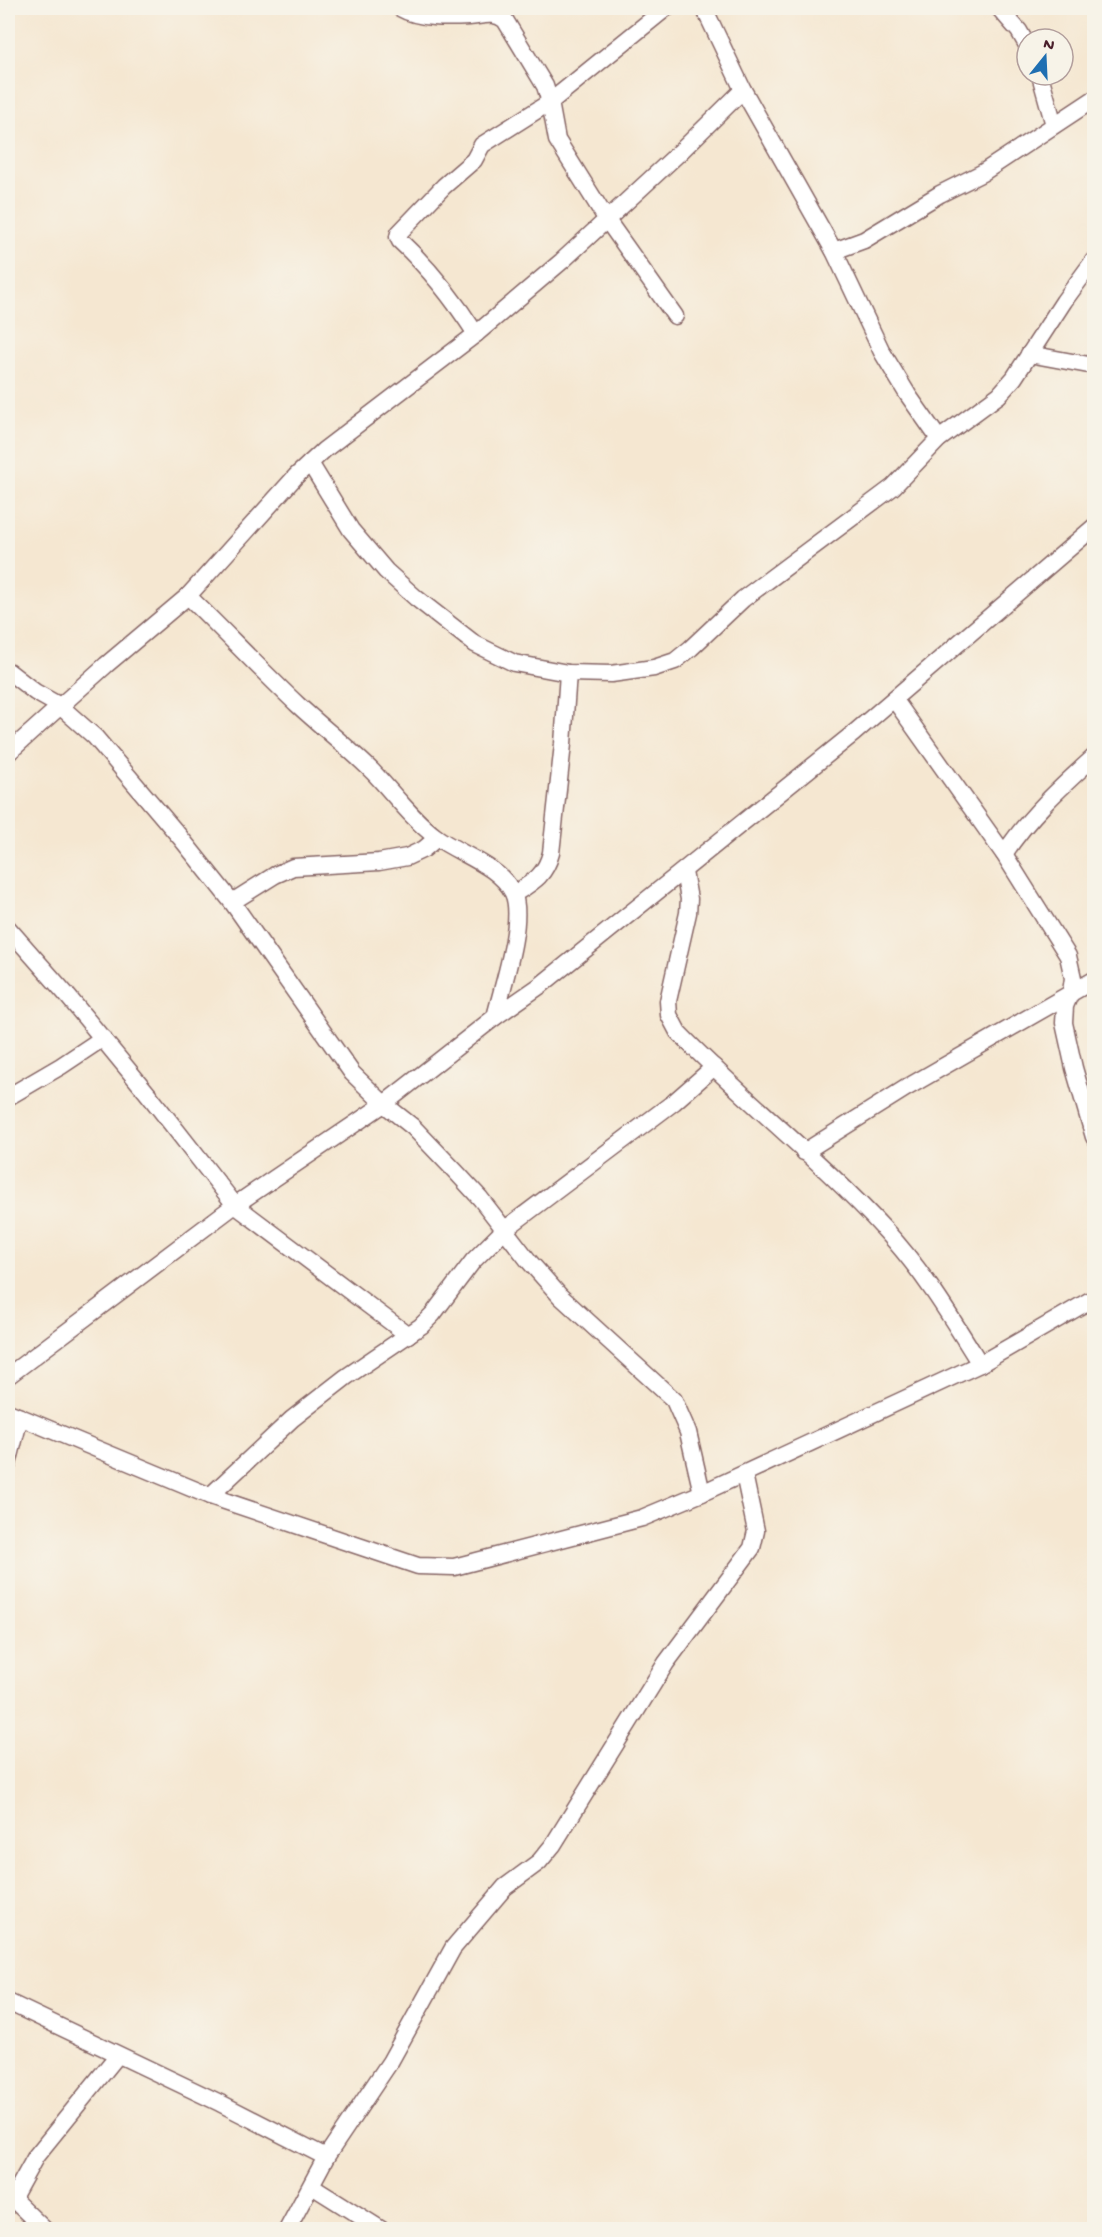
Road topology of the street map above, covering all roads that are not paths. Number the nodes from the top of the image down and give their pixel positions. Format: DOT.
graph roads {
  1 [pos="400,8"];
  2 [pos="666,8"];
  3 [pos="704,8"];
  4 [pos="999,8"];
  5 [pos="1016,27"];
  6 [pos="1043,87"];
  7 [pos="743,90"];
  8 [pos="1095,99"];
  9 [pos="550,102"];
  10 [pos="1054,125"];
  11 [pos="607,220"];
  12 [pos="834,251"];
  13 [pos="1095,260"];
  14 [pos="675,316"];
  15 [pos="476,334"];
  16 [pos="1029,354"];
  17 [pos="1095,366"];
  18 [pos="939,439"];
  19 [pos="310,463"];
  20 [pos="1095,527"];
  21 [pos="188,596"];
  22 [pos="8,671"];
  23 [pos="568,673"];
  24 [pos="894,699"];
  25 [pos="60,706"];
  26 [pos="8,753"];
  27 [pos="1095,757"];
  28 [pos="437,838"];
  29 [pos="1004,854"];
  30 [pos="684,872"];
  31 [pos="514,894"];
  32 [pos="231,902"];
  33 [pos="8,928"];
  34 [pos="1095,980"];
  35 [pos="1071,992"];
  36 [pos="495,1017"];
  37 [pos="103,1038"];
  38 [pos="714,1067"];
  39 [pos="8,1097"];
  40 [pos="384,1104"];
  41 [pos="1095,1137"];
  42 [pos="804,1152"];
  43 [pos="236,1205"];
  44 [pos="504,1230"];
  45 [pos="1095,1298"];
  46 [pos="408,1335"];
  47 [pos="980,1364"];
  48 [pos="8,1376"];
  49 [pos="14,1415"];
  50 [pos="8,1464"];
  51 [pos="744,1474"];
  52 [pos="702,1494"];
  53 [pos="210,1496"];
  54 [pos="8,2002"];
  55 [pos="117,2056"];
  56 [pos="326,2157"];
  57 [pos="312,2186"];
  58 [pos="45,2229"];
  59 [pos="287,2229"];
  60 [pos="382,2229"];
  1 -- 9 [label="street"];
  2 -- 9 [label="street"];
  3 -- 7 [label="street"];
  4 -- 5 [label="street"];
  6 -- 10 [label="street"];
  7 -- 11 [label="street"];
  7 -- 12 [label="street"];
  8 -- 10 [label="street"];
  9 -- 11 [label="street"];
  9 -- 15 [label="street"];
  10 -- 12 [label="street"];
  11 -- 14 [label="street"];
  11 -- 15 [label="street"];
  12 -- 18 [label="street"];
  13 -- 16 [label="street"];
  15 -- 19 [label="street"];
  16 -- 17 [label="street"];
  16 -- 18 [label="street"];
  18 -- 23 [label="street"];
  19 -- 21 [label="street"];
  19 -- 23 [label="street"];
  20 -- 24 [label="street"];
  21 -- 25 [label="street"];
  21 -- 28 [label="street"];
  22 -- 25 [label="street"];
  23 -- 31 [label="street"];
  24 -- 29 [label="street"];
  24 -- 30 [label="street"];
  25 -- 26 [label="street"];
  25 -- 32 [label="street"];
  27 -- 29 [label="street"];
  28 -- 31 [label="street"];
  28 -- 32 [label="street"];
  29 -- 35 [label="street"];
  30 -- 36 [label="street"];
  30 -- 38 [label="street"];
  31 -- 36 [label="street"];
  32 -- 40 [label="street"];
  33 -- 37 [label="street"];
  34 -- 35 [label="street"];
  35 -- 41 [label="street"];
  35 -- 42 [label="street"];
  36 -- 40 [label="street"];
  37 -- 39 [label="street"];
  37 -- 43 [label="street"];
  38 -- 42 [label="street"];
  38 -- 44 [label="street"];
  40 -- 43 [label="street"];
  40 -- 44 [label="street"];
  42 -- 47 [label="street"];
  43 -- 46 [label="street"];
  43 -- 48 [label="street"];
  44 -- 46 [label="street"];
  44 -- 52 [label="street"];
  45 -- 47 [label="street"];
  46 -- 53 [label="street"];
  47 -- 51 [label="street"];
  49 -- 50 [label="street"];
  49 -- 53 [label="street"];
  51 -- 52 [label="street"];
  51 -- 56 [label="street"];
  52 -- 53 [label="street"];
  54 -- 55 [label="street"];
  55 -- 56 [label="street"];
  55 -- 58 [label="street"];
  56 -- 57 [label="street"];
  57 -- 59 [label="street"];
  57 -- 60 [label="street"];
}
